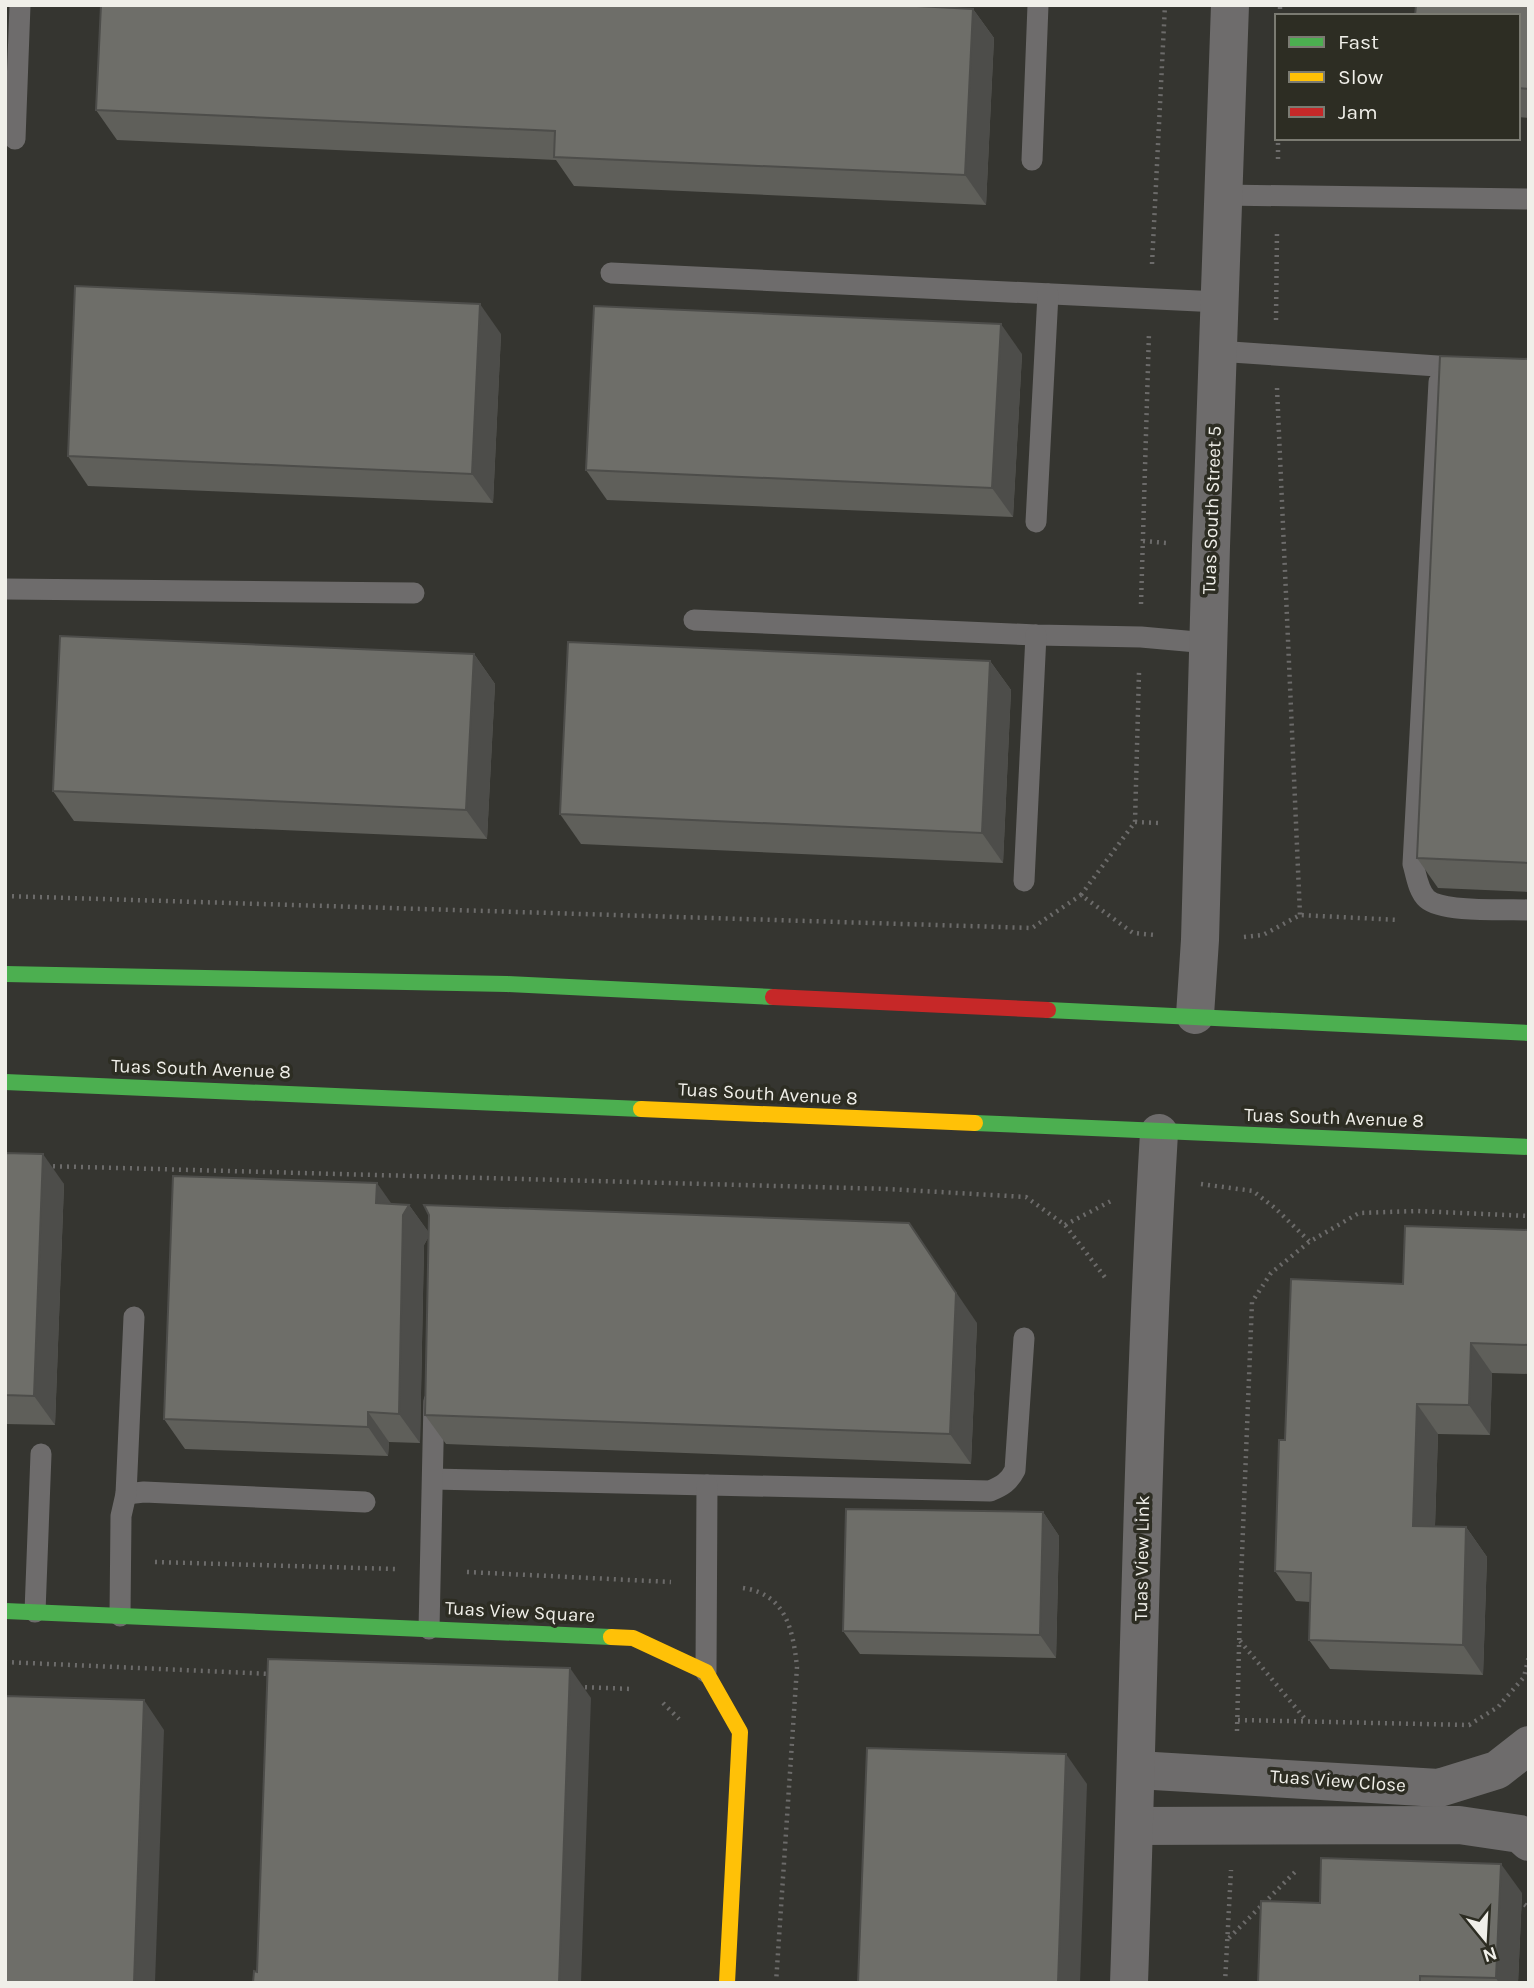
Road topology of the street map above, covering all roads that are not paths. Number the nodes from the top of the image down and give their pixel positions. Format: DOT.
graph roads {
  1 [pos="20,5"];
  2 [pos="1038,5"];
  3 [pos="1230,5"];
  4 [pos="15,139"];
  5 [pos="1032,160"];
  6 [pos="1223,195"];
  7 [pos="1529,199"];
  8 [pos="611,273"];
  9 [pos="1048,294"];
  10 [pos="1219,302"];
  11 [pos="1217,351"];
  12 [pos="1440,367"];
  13 [pos="1490,369"];
  14 [pos="1036,522"];
  15 [pos="5,589"];
  16 [pos="414,593"];
  17 [pos="694,620"];
  18 [pos="1036,635"];
  19 [pos="1208,643"];
  20 [pos="1024,881"];
  21 [pos="1529,910"];
  22 [pos="5,974"];
  23 [pos="1195,1016"];
  24 [pos="1529,1033"];
  25 [pos="5,1082"];
  26 [pos="1158,1133"];
  27 [pos="1529,1147"];
  28 [pos="134,1317"];
  29 [pos="1024,1338"];
  30 [pos="435,1382"];
  31 [pos="41,1454"];
  32 [pos="433,1479"];
  33 [pos="707,1485"];
  34 [pos="126,1494"];
  35 [pos="365,1503"];
  36 [pos="5,1611"];
  37 [pos="36,1612"];
  38 [pos="120,1615"];
  39 [pos="429,1629"];
  40 [pos="706,1672"];
  41 [pos="1529,1745"];
  42 [pos="1137,1770"];
  43 [pos="1134,1826"];
  44 [pos="1529,1842"];
  45 [pos="726,1983"];
  46 [pos="1129,1983"];
  1 -- 4 [label="lane"];
  2 -- 5 [label="lane"];
  3 -- 6 [label="street, Tuas South Street 5"];
  6 -- 7 [label="lane"];
  6 -- 10 [label="street, Tuas South Street 5"];
  8 -- 9 [label="lane"];
  9 -- 10 [label="lane"];
  9 -- 14 [label="lane"];
  10 -- 11 [label="street, Tuas South Street 5"];
  11 -- 12 [label="lane"];
  11 -- 19 [label="street, Tuas South Street 5"];
  12 -- 13 [label="lane"];
  12 -- 21 [label="lane"];
  15 -- 16 [label="lane"];
  17 -- 18 [label="lane"];
  18 -- 19 [label="lane"];
  18 -- 20 [label="lane"];
  19 -- 23 [label="street, Tuas South Street 5"];
  22 -- 23 [label="street"];
  23 -- 24 [label="street"];
  25 -- 26 [label="street, Tuas South Avenue 8"];
  26 -- 27 [label="street, Tuas South Avenue 8"];
  26 -- 42 [label="street, Tuas View Link"];
  28 -- 34 [label="lane"];
  29 -- 33 [label="lane"];
  30 -- 32 [label="lane"];
  31 -- 37 [label="lane"];
  32 -- 33 [label="lane"];
  32 -- 39 [label="lane"];
  33 -- 40 [label="lane"];
  34 -- 35 [label="lane"];
  34 -- 38 [label="lane"];
  36 -- 37 [label="street, Tuas View Square"];
  37 -- 38 [label="street, Tuas View Square"];
  38 -- 39 [label="street, Tuas View Square"];
  39 -- 40 [label="street, Tuas View Square"];
  40 -- 45 [label="street"];
  41 -- 42 [label="street, Tuas View Close"];
  42 -- 43 [label="street, Tuas View Link"];
  43 -- 44 [label="street, Tuas View Close"];
  43 -- 46 [label="street, Tuas View Link"];
}
